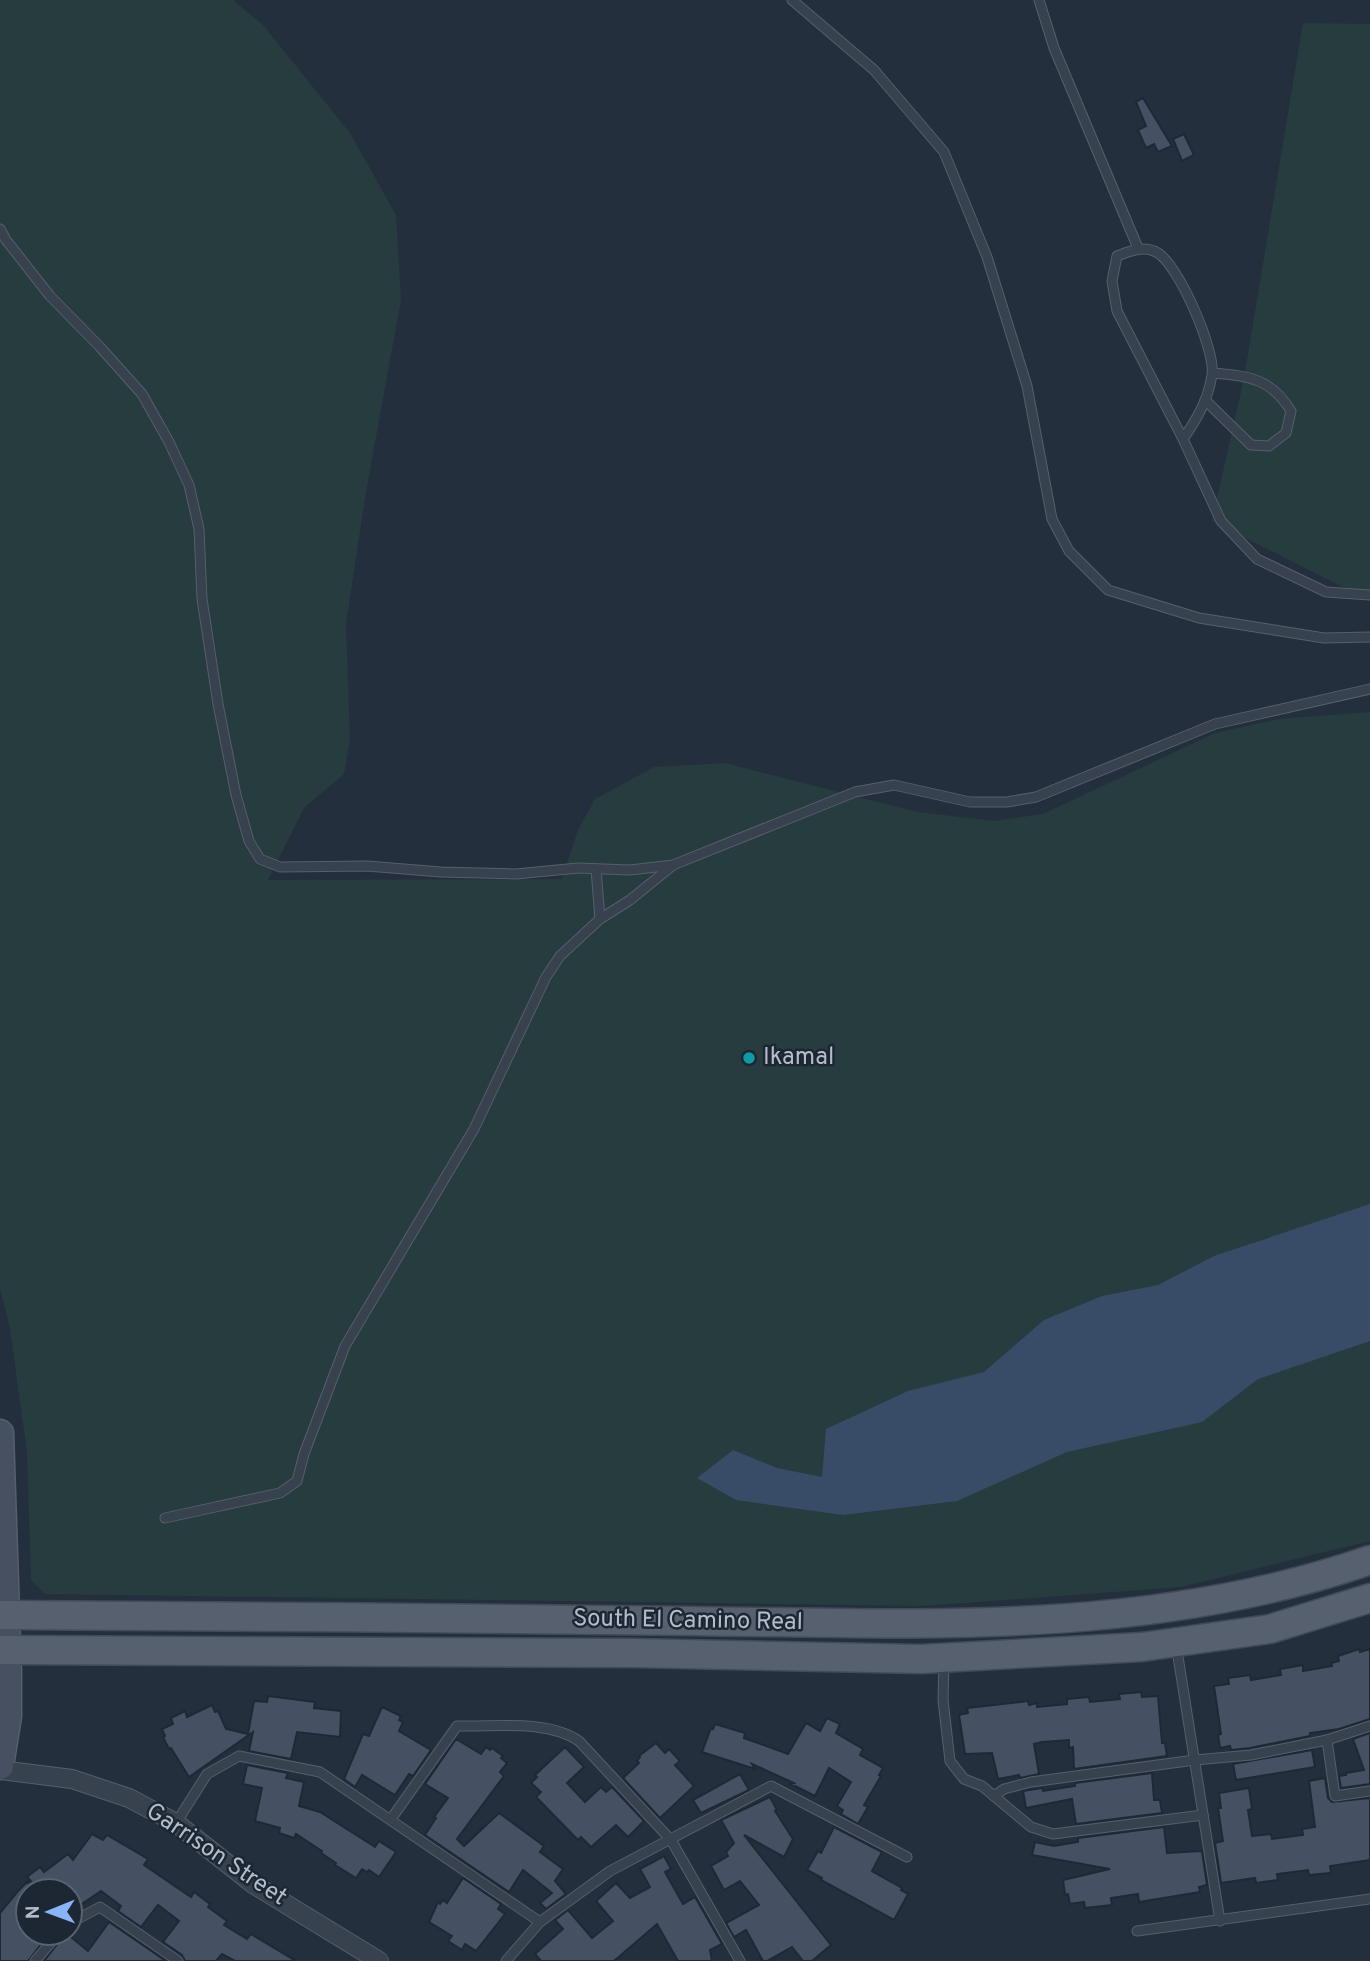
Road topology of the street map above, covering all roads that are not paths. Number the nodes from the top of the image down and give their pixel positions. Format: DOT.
graph roads {
  1 [pos="792,0"];
  2 [pos="1039,0"];
  3 [pos="0,229"];
  4 [pos="1138,248"];
  5 [pos="1213,373"];
  6 [pos="1205,400"];
  7 [pos="1183,439"];
  8 [pos="1370,595"];
  9 [pos="1370,636"];
  10 [pos="1370,689"];
  11 [pos="673,865"];
  12 [pos="596,869"];
  13 [pos="600,919"];
  14 [pos="0,1433"];
  15 [pos="165,1518"];
  16 [pos="1370,1560"];
  17 [pos="1370,1598"];
  18 [pos="1216,1602"];
  19 [pos="3,1615"];
  20 [pos="1176,1642"];
  21 [pos="4,1649"];
  22 [pos="944,1658"];
  23 [pos="1370,1726"];
  24 [pos="1327,1740"];
  25 [pos="1195,1760"];
  26 [pos="0,1768"];
  27 [pos="1370,1791"];
  28 [pos="994,1796"];
  29 [pos="1203,1815"];
  30 [pos="391,1819"];
  31 [pos="176,1823"];
  32 [pos="671,1840"];
  33 [pos="906,1857"];
  34 [pos="1370,1899"];
  35 [pos="84,1916"];
  36 [pos="1220,1921"];
  37 [pos="540,1922"];
  38 [pos="1137,1931"];
  39 [pos="46,1947"];
  40 [pos="367,1958"];
  41 [pos="34,1961"];
  42 [pos="178,1961"];
  43 [pos="506,1961"];
  44 [pos="740,1961"];
  1 -- 9 [label="lane"];
  2 -- 4 [label="lane"];
  3 -- 12 [label="lane"];
  4 -- 5 [label="lane"];
  4 -- 7 [label="lane"];
  5 -- 6 [label="lane"];
  5 -- 6 [label="lane"];
  6 -- 7 [label="lane"];
  7 -- 8 [label="lane"];
  10 -- 11 [label="lane"];
  11 -- 12 [label="lane"];
  11 -- 13 [label="lane"];
  12 -- 13 [label="lane"];
  13 -- 15 [label="lane"];
  14 -- 19 [label="main road"];
  16 -- 18 [label="main road, South El Camino Real"];
  17 -- 20 [label="main road, South El Camino Real"];
  18 -- 19 [label="main road, South El Camino Real"];
  18 -- 20 [label="main road"];
  19 -- 21 [label="main road"];
  20 -- 22 [label="main road, South El Camino Real"];
  20 -- 25 [label="lane"];
  21 -- 22 [label="main road, South El Camino Real"];
  21 -- 26 [label="main road"];
  22 -- 28 [label="lane"];
  23 -- 24 [label="lane"];
  24 -- 25 [label="lane"];
  24 -- 27 [label="lane"];
  25 -- 28 [label="lane"];
  25 -- 29 [label="lane"];
  26 -- 31 [label="street, Garrison Street"];
  28 -- 29 [label="lane"];
  29 -- 36 [label="lane"];
  30 -- 31 [label="lane"];
  30 -- 32 [label="lane"];
  30 -- 37 [label="lane"];
  31 -- 40 [label="street, Garrison Street"];
  32 -- 33 [label="lane"];
  32 -- 37 [label="lane"];
  32 -- 44 [label="lane"];
  34 -- 36 [label="lane"];
  35 -- 42 [label="lane"];
  36 -- 38 [label="lane"];
  37 -- 43 [label="lane"];
  39 -- 41 [label="lane"];
}
